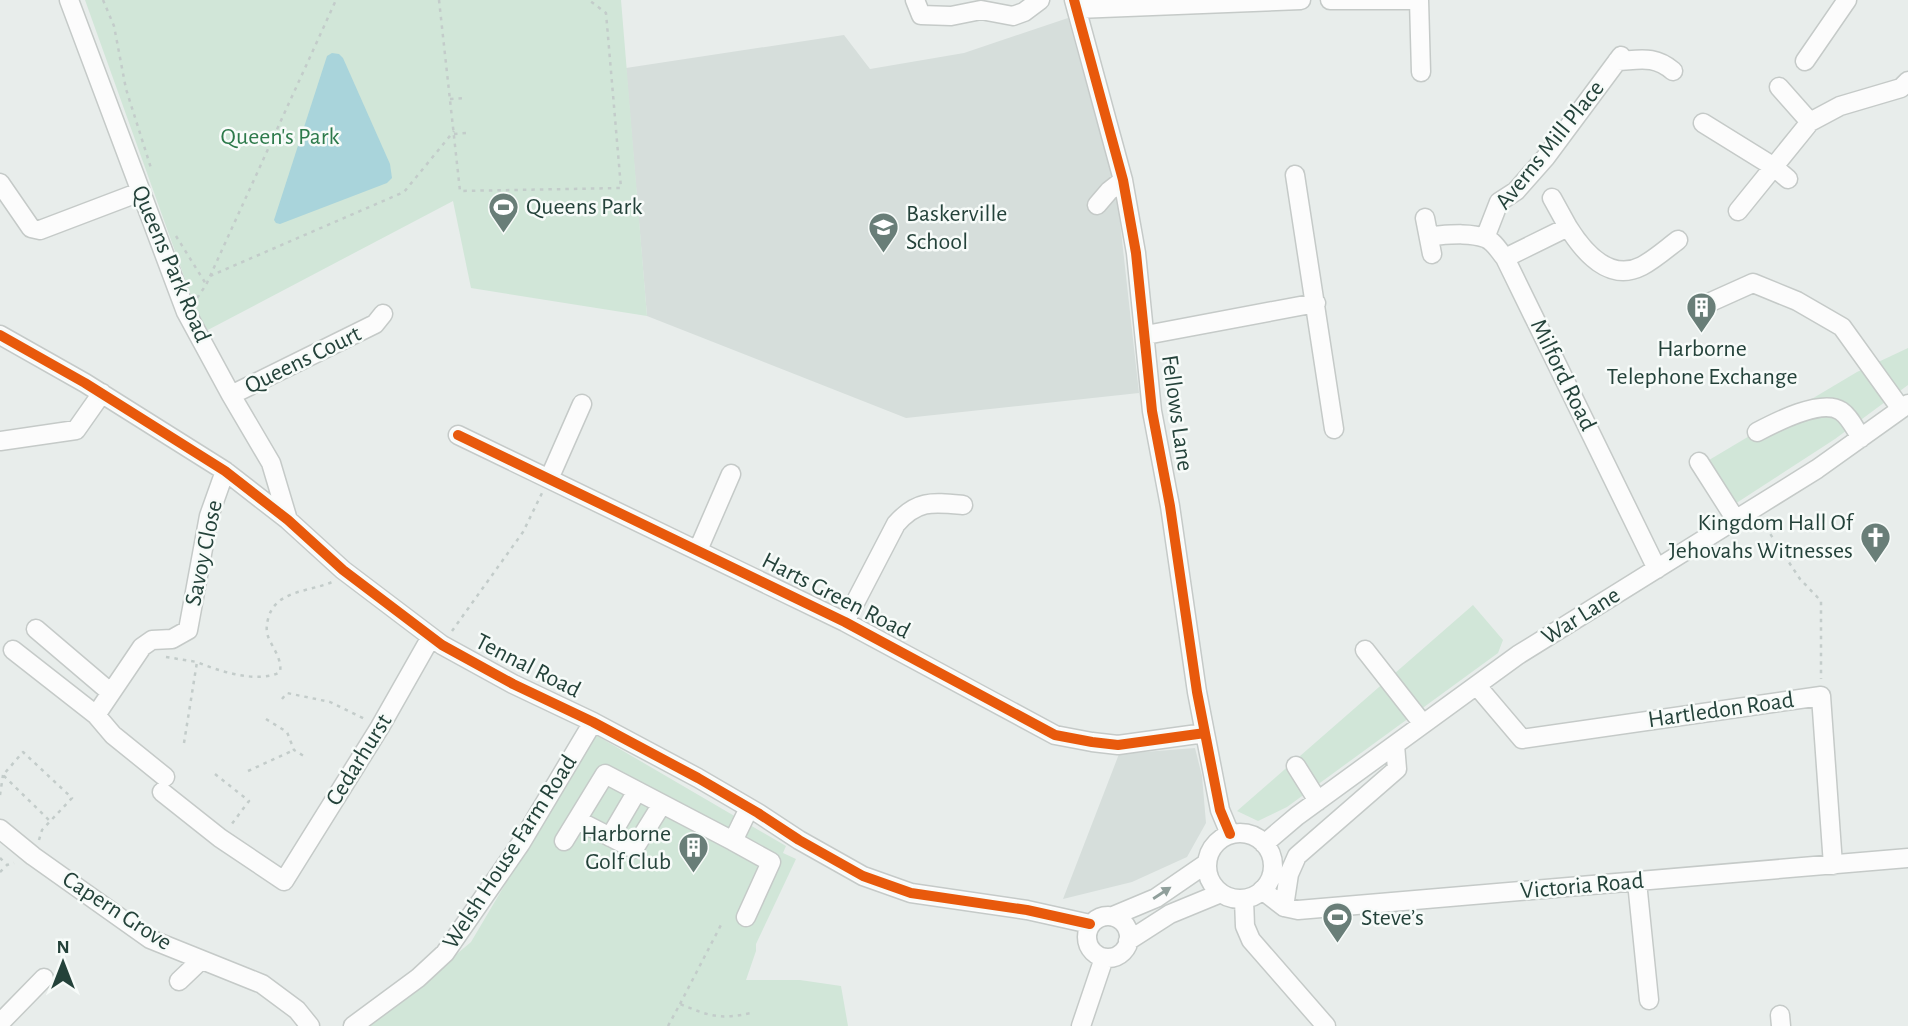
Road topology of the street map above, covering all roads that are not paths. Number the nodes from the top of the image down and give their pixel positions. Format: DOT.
graph roads {
  1 [pos="69,0"];
  2 [pos="915,0"];
  3 [pos="1040,0"];
  4 [pos="1301,0"];
  5 [pos="1330,0"];
  6 [pos="1847,0"];
  7 [pos="1075,5"];
  8 [pos="1805,61"];
  9 [pos="1673,71"];
  10 [pos="1421,72"];
  11 [pos="1908,81"];
  12 [pos="1779,87"];
  13 [pos="1810,122"];
  14 [pos="1703,123"];
  15 [pos="1781,173"];
  16 [pos="1296,175"];
  17 [pos="1124,180"];
  18 [pos="0,183"];
  19 [pos="140,192"];
  20 [pos="1552,198"];
  21 [pos="1097,205"];
  22 [pos="1738,211"];
  23 [pos="1425,218"];
  24 [pos="1568,227"];
  25 [pos="1430,236"];
  26 [pos="1485,238"];
  27 [pos="1678,240"];
  28 [pos="1432,254"];
  29 [pos="1505,258"];
  30 [pos="1315,303"];
  31 [pos="1704,305"];
  32 [pos="380,325"];
  33 [pos="0,335"];
  34 [pos="1146,335"];
  35 [pos="102,393"];
  36 [pos="230,395"];
  37 [pos="582,404"];
  38 [pos="1905,407"];
  39 [pos="1334,429"];
  40 [pos="1757,432"];
  41 [pos="458,435"];
  42 [pos="1861,438"];
  43 [pos="0,441"];
  44 [pos="1699,462"];
  45 [pos="225,471"];
  46 [pos="731,474"];
  47 [pos="549,480"];
  48 [pos="963,505"];
  49 [pos="288,520"];
  50 [pos="1736,520"];
  51 [pos="698,550"];
  52 [pos="1657,569"];
  53 [pos="845,622"];
  54 [pos="36,629"];
  55 [pos="437,641"];
  56 [pos="13,650"];
  57 [pos="1365,650"];
  58 [pos="1477,686"];
  59 [pos="110,692"];
  60 [pos="96,715"];
  61 [pos="593,722"];
  62 [pos="1423,724"];
  63 [pos="1205,733"];
  64 [pos="1395,745"];
  65 [pos="1296,766"];
  66 [pos="637,791"];
  67 [pos="1318,801"];
  68 [pos="662,803"];
  69 [pos="749,808"];
  70 [pos="577,820"];
  71 [pos="0,829"];
  72 [pos="1230,834"];
  73 [pos="610,836"];
  74 [pos="564,841"];
  75 [pos="733,841"];
  76 [pos="1265,844"];
  77 [pos="1908,858"];
  78 [pos="1207,863"];
  79 [pos="1833,865"];
  80 [pos="1637,882"];
  81 [pos="1262,890"];
  82 [pos="1221,893"];
  83 [pos="1244,899"];
  84 [pos="1284,907"];
  85 [pos="1113,916"];
  86 [pos="746,917"];
  87 [pos="1090,924"];
  88 [pos="1128,941"];
  89 [pos="1104,958"];
  90 [pos="201,960"];
  91 [pos="44,978"];
  92 [pos="179,981"];
  93 [pos="1649,1000"];
  94 [pos="0,1023"];
  95 [pos="310,1026"];
  96 [pos="353,1026"];
  97 [pos="1082,1026"];
  98 [pos="1326,1026"];
  1 -- 19 [label="street, Queens Park Road"];
  2 -- 3 [label="street"];
  4 -- 7 [label="street"];
  5 -- 10 [label="street"];
  6 -- 8 [label="street"];
  7 -- 17 [label="street, Fellows Lane"];
  9 -- 26 [label="street, Averns Mill Place"];
  11 -- 13 [label="street"];
  12 -- 13 [label="street"];
  13 -- 15 [label="street"];
  14 -- 15 [label="street"];
  15 -- 22 [label="street"];
  16 -- 30 [label="street"];
  17 -- 21 [label="street"];
  17 -- 34 [label="street, Fellows Lane"];
  18 -- 19 [label="street"];
  19 -- 36 [label="street, Queens Park Road"];
  20 -- 24 [label="street"];
  23 -- 25 [label="street"];
  24 -- 27 [label="street"];
  24 -- 29 [label="street"];
  25 -- 26 [label="street"];
  25 -- 28 [label="street"];
  26 -- 29 [label="street, Milford Road"];
  29 -- 52 [label="street, Milford Road"];
  30 -- 34 [label="street"];
  30 -- 39 [label="street"];
  31 -- 38 [label="street"];
  32 -- 36 [label="street, Queens Court"];
  33 -- 35 [label="street, Tennal Road"];
  34 -- 63 [label="street, Fellows Lane"];
  35 -- 43 [label="street"];
  35 -- 45 [label="street, Tennal Road"];
  36 -- 49 [label="street, Queens Park Road"];
  37 -- 47 [label="street"];
  38 -- 42 [label="street, War Lane"];
  40 -- 42 [label="street"];
  41 -- 47 [label="street, Harts Green Road"];
  42 -- 50 [label="street, War Lane"];
  44 -- 50 [label="street"];
  45 -- 49 [label="street, Tennal Road"];
  45 -- 59 [label="street, Savoy Close"];
  46 -- 51 [label="street"];
  47 -- 51 [label="street, Harts Green Road"];
  48 -- 53 [label="street"];
  49 -- 55 [label="street, Tennal Road"];
  50 -- 52 [label="street, War Lane"];
  51 -- 53 [label="street, Harts Green Road"];
  52 -- 58 [label="street, War Lane"];
  53 -- 63 [label="street, Harts Green Road"];
  54 -- 59 [label="street"];
  55 -- 60 [label="street, Cedarhurst"];
  55 -- 61 [label="street, Tennal Road"];
  56 -- 60 [label="street"];
  57 -- 62 [label="street"];
  58 -- 62 [label="street, War Lane"];
  58 -- 79 [label="street, Hartledon Road"];
  59 -- 60 [label="street, Savoy Close"];
  61 -- 69 [label="street, Tennal Road"];
  61 -- 96 [label="street, Welsh House Farm Road"];
  62 -- 64 [label="street, War Lane"];
  63 -- 72 [label="street, Fellows Lane"];
  64 -- 67 [label="street, War Lane"];
  64 -- 84 [label="street"];
  65 -- 67 [label="street"];
  66 -- 68 [label="street"];
  66 -- 70 [label="street"];
  66 -- 73 [label="street"];
  67 -- 76 [label="street, War Lane"];
  68 -- 73 [label="street"];
  68 -- 75 [label="street"];
  69 -- 75 [label="street"];
  69 -- 87 [label="street, Tennal Road"];
  70 -- 73 [label="street"];
  70 -- 74 [label="street"];
  71 -- 90 [label="street, Capern Grove"];
  72 -- 76 [label="street"];
  72 -- 78 [label="street"];
  75 -- 86 [label="street"];
  76 -- 81 [label="street"];
  77 -- 79 [label="street, Victoria Road"];
  78 -- 82 [label="street"];
  85 -- 78 [label="street, one-way"];
  79 -- 80 [label="street, Victoria Road"];
  80 -- 84 [label="street, Victoria Road"];
  80 -- 93 [label="street"];
  81 -- 83 [label="street"];
  81 -- 84 [label="street"];
  82 -- 83 [label="street"];
  82 -- 88 [label="street"];
  83 -- 98 [label="street"];
  85 -- 87 [label="street"];
  85 -- 88 [label="street"];
  87 -- 89 [label="street"];
  88 -- 89 [label="street"];
  89 -- 97 [label="street"];
  90 -- 92 [label="street"];
  90 -- 95 [label="street, Capern Grove"];
  91 -- 94 [label="street"];
}
